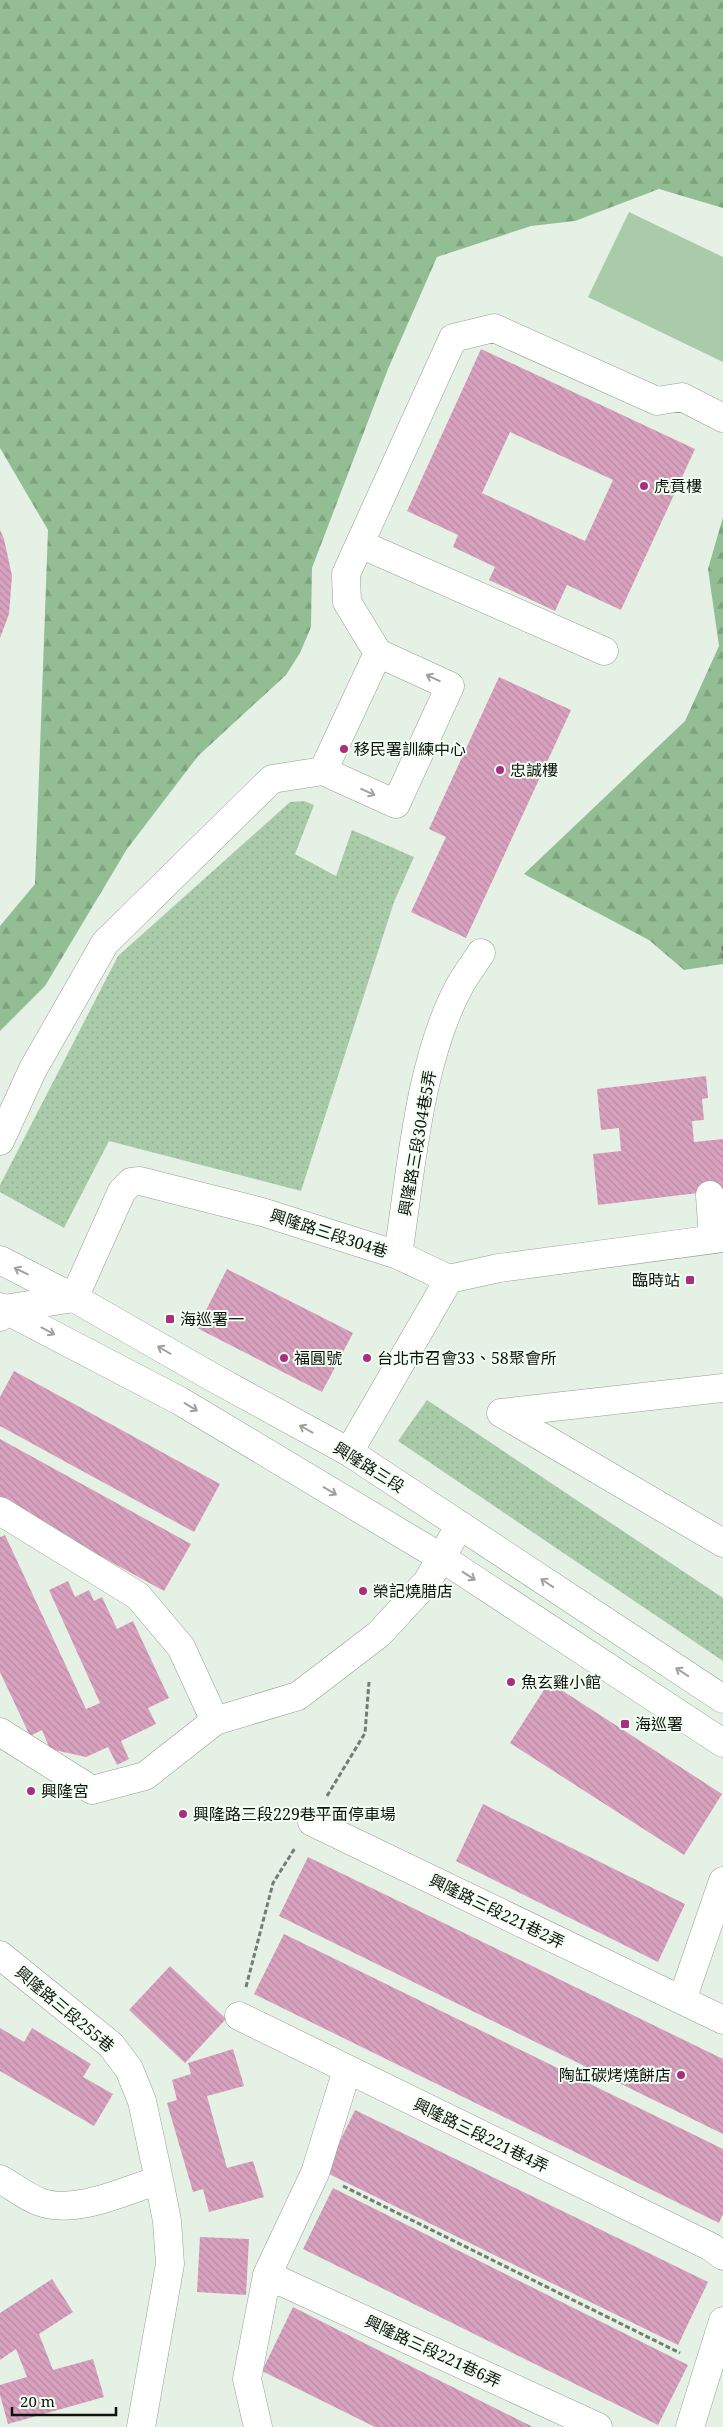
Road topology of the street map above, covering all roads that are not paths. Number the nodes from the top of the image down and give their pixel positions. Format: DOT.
graph roads {
  1 [pos="723,418"];
  2 [pos="360,544"];
  3 [pos="604,651"];
  4 [pos="378,652"];
  5 [pos="323,771"];
  6 [pos="481,953"];
  7 [pos="0,1141"];
  8 [pos="710,1195"];
  9 [pos="718,1239"];
  10 [pos="398,1255"];
  11 [pos="0,1260"];
  12 [pos="449,1279"];
  13 [pos="74,1298"];
  14 [pos="1,1311"];
  15 [pos="723,1388"];
  16 [pos="349,1452"];
  17 [pos="0,1511"];
  18 [pos="460,1525"];
  19 [pos="723,1543"];
  20 [pos="442,1558"];
  21 [pos="723,1700"];
  22 [pos="215,1721"];
  23 [pos="0,1732"];
  24 [pos="723,1743"];
  25 [pos="312,1822"];
  26 [pos="723,1881"];
  27 [pos="0,1955"];
  28 [pos="682,2000"];
  29 [pos="239,2016"];
  30 [pos="723,2020"];
  31 [pos="347,2070"];
  32 [pos="0,2179"];
  33 [pos="159,2180"];
  34 [pos="723,2256"];
  35 [pos="267,2275"];
  36 [pos="723,2321"];
  37 [pos="141,2427"];
  38 [pos="258,2427"];
  39 [pos="598,2427"];
  40 [pos="690,2427"];
  1 -- 2 [label="main road"];
  2 -- 3 [label="main road"];
  2 -- 4 [label="main road"];
  4 -- 5 [label="main road"];
  5 -- 4 [label="main road, one-way"];
  5 -- 7 [label="main road"];
  6 -- 10 [label="main road, 興隆路三段304巷5弄"];
  8 -- 9 [label="main road"];
  9 -- 12 [label="main road"];
  10 -- 12 [label="main road, 興隆路三段304巷"];
  10 -- 13 [label="main road, 興隆路三段304巷"];
  13 -- 11 [label="main road, 興隆路三段, one-way"];
  12 -- 16 [label="main road"];
  13 -- 14 [label="main road"];
  16 -- 13 [label="main road, 興隆路三段, one-way"];
  14 -- 20 [label="main road, one-way"];
  15 -- 19 [label="main road"];
  16 -- 18 [label="main road, 興隆路三段"];
  17 -- 22 [label="main road"];
  18 -- 20 [label="main road"];
  21 -- 18 [label="main road, 興隆路三段, one-way"];
  20 -- 22 [label="main road"];
  20 -- 24 [label="main road, one-way"];
  22 -- 23 [label="main road"];
  25 -- 28 [label="main road, 興隆路三段221巷2弄"];
  26 -- 28 [label="main road"];
  27 -- 33 [label="main road, 興隆路三段255巷"];
  28 -- 30 [label="main road, 興隆路三段221巷2弄"];
  29 -- 31 [label="main road, 興隆路三段221巷4弄"];
  31 -- 34 [label="main road, 興隆路三段221巷4弄"];
  31 -- 35 [label="main road"];
  32 -- 33 [label="main road"];
  33 -- 37 [label="main road, 興隆路三段255巷"];
  35 -- 38 [label="main road"];
  35 -- 39 [label="main road, 興隆路三段221巷6弄"];
  36 -- 40 [label="main road"];
}
